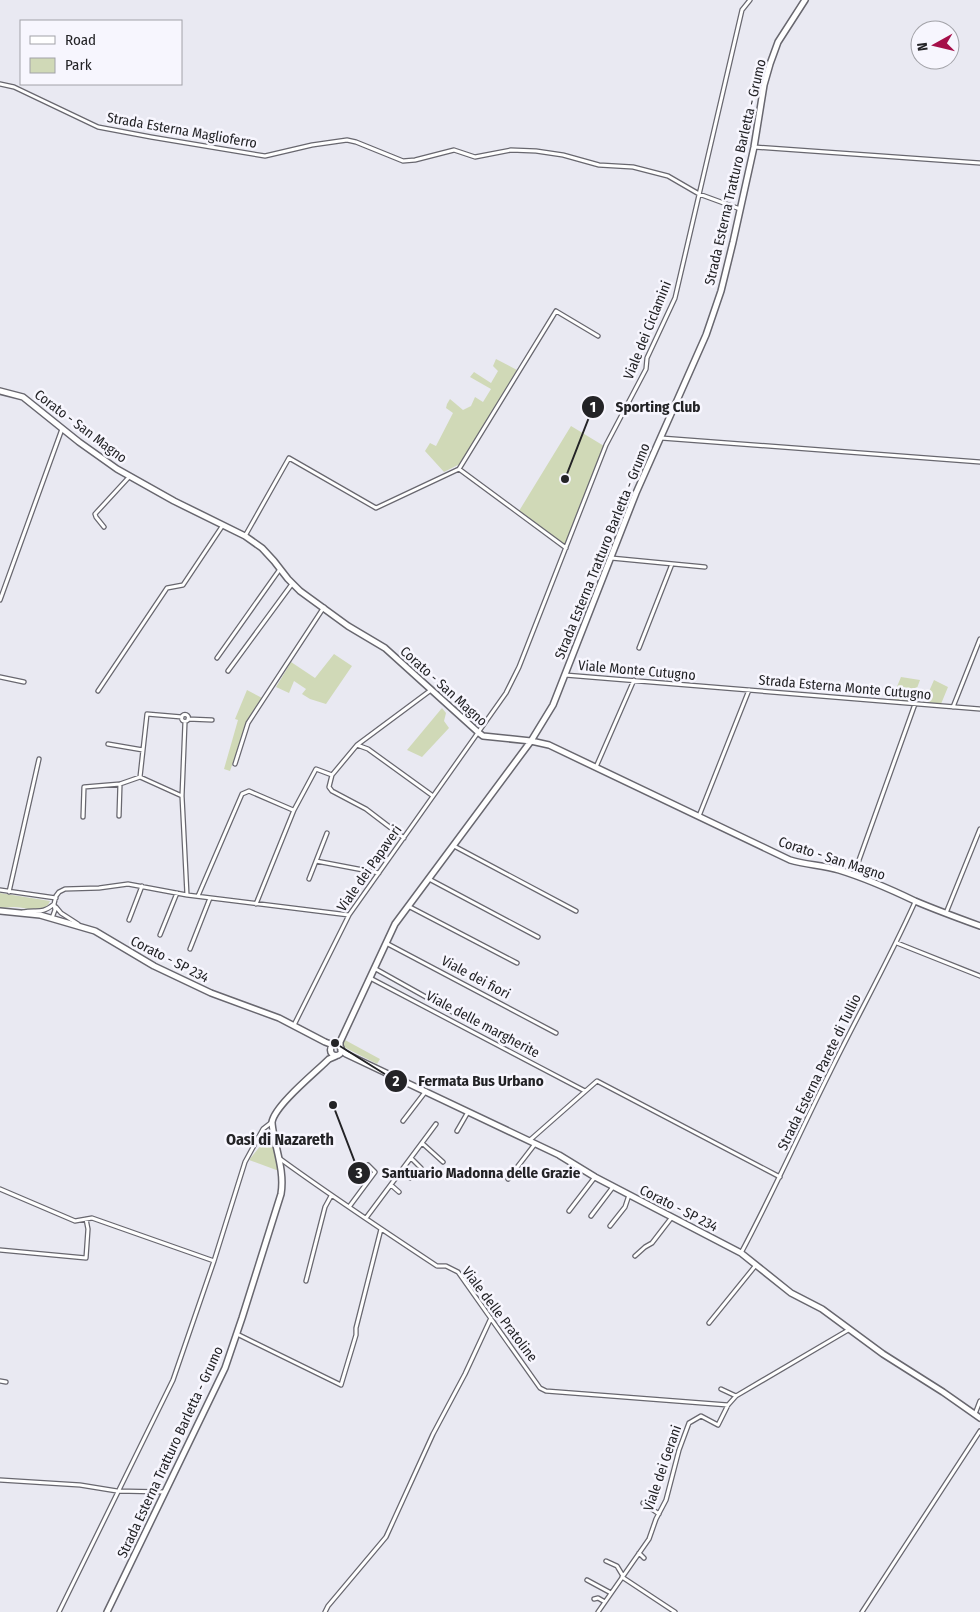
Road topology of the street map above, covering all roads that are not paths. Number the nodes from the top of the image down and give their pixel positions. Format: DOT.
graph roads {
  1 [pos="750,0"];
  2 [pos="805,0"];
  3 [pos="0,84"];
  4 [pos="754,147"];
  5 [pos="980,163"];
  6 [pos="699,194"];
  7 [pos="740,209"];
  8 [pos="598,336"];
  9 [pos="0,391"];
  10 [pos="63,428"];
  11 [pos="660,438"];
  12 [pos="980,462"];
  13 [pos="459,469"];
  14 [pos="130,476"];
  15 [pos="223,525"];
  16 [pos="104,527"];
  17 [pos="245,536"];
  18 [pos="566,548"];
  19 [pos="610,558"];
  20 [pos="672,564"];
  21 [pos="705,567"];
  22 [pos="280,569"];
  23 [pos="292,584"];
  24 [pos="0,600"];
  25 [pos="324,607"];
  26 [pos="980,639"];
  27 [pos="639,648"];
  28 [pos="217,658"];
  29 [pos="228,671"];
  30 [pos="564,675"];
  31 [pos="0,677"];
  32 [pos="634,680"];
  33 [pos="24,682"];
  34 [pos="708,687"];
  35 [pos="431,690"];
  36 [pos="749,690"];
  37 [pos="98,691"];
  38 [pos="916,704"];
  39 [pos="953,707"];
  40 [pos="980,709"];
  41 [pos="187,720"];
  42 [pos="212,720"];
  43 [pos="479,733"];
  44 [pos="531,741"];
  45 [pos="108,744"];
  46 [pos="357,745"];
  47 [pos="143,750"];
  48 [pos="39,759"];
  49 [pos="235,764"];
  50 [pos="596,768"];
  51 [pos="332,775"];
  52 [pos="140,777"];
  53 [pos="120,784"];
  54 [pos="182,796"];
  55 [pos="433,796"];
  56 [pos="294,810"];
  57 [pos="119,816"];
  58 [pos="699,816"];
  59 [pos="83,817"];
  60 [pos="980,829"];
  61 [pos="327,833"];
  62 [pos="404,838"];
  63 [pos="453,846"];
  64 [pos="316,861"];
  65 [pos="379,873"];
  66 [pos="854,875"];
  67 [pos="309,879"];
  68 [pos="429,879"];
  69 [pos="142,886"];
  70 [pos="0,890"];
  71 [pos="9,892"];
  72 [pos="176,893"];
  73 [pos="187,895"];
  74 [pos="198,896"];
  75 [pos="56,898"];
  76 [pos="210,898"];
  77 [pos="916,901"];
  78 [pos="54,904"];
  79 [pos="256,904"];
  80 [pos="408,906"];
  81 [pos="576,910"];
  82 [pos="0,912"];
  83 [pos="20,913"];
  84 [pos="946,913"];
  85 [pos="348,915"];
  86 [pos="52,918"];
  87 [pos="129,920"];
  88 [pos="80,926"];
  89 [pos="980,926"];
  90 [pos="160,935"];
  91 [pos="538,937"];
  92 [pos="386,943"];
  93 [pos="897,943"];
  94 [pos="190,949"];
  95 [pos="517,962"];
  96 [pos="374,968"];
  97 [pos="980,976"];
  98 [pos="370,978"];
  99 [pos="458,1015"];
  100 [pos="294,1026"];
  101 [pos="556,1033"];
  102 [pos="337,1050"];
  103 [pos="426,1091"];
  104 [pos="585,1091"];
  105 [pos="469,1112"];
  106 [pos="403,1121"];
  107 [pos="272,1122"];
  108 [pos="436,1124"];
  109 [pos="457,1131"];
  110 [pos="532,1142"];
  111 [pos="422,1143"];
  112 [pos="279,1158"];
  113 [pos="411,1158"];
  114 [pos="443,1162"];
  115 [pos="368,1166"];
  116 [pos="421,1168"];
  117 [pos="402,1171"];
  118 [pos="595,1177"];
  119 [pos="780,1177"];
  120 [pos="410,1178"];
  121 [pos="508,1179"];
  122 [pos="391,1185"];
  123 [pos="613,1186"];
  124 [pos="0,1189"];
  125 [pos="399,1192"];
  126 [pos="630,1195"];
  127 [pos="331,1196"];
  128 [pos="349,1207"];
  129 [pos="569,1211"];
  130 [pos="591,1216"];
  131 [pos="673,1217"];
  132 [pos="366,1218"];
  133 [pos="86,1219"];
  134 [pos="610,1226"];
  135 [pos="381,1229"];
  136 [pos="0,1250"];
  137 [pos="741,1253"];
  138 [pos="635,1256"];
  139 [pos="214,1262"];
  140 [pos="756,1265"];
  141 [pos="306,1281"];
  142 [pos="491,1317"];
  143 [pos="710,1323"];
  144 [pos="850,1329"];
  145 [pos="236,1334"];
  146 [pos="0,1381"];
  147 [pos="6,1382"];
  148 [pos="721,1389"];
  149 [pos="736,1396"];
  150 [pos="980,1401"];
  151 [pos="728,1405"];
  152 [pos="975,1414"];
  153 [pos="980,1418"];
  154 [pos="980,1431"];
  155 [pos="0,1480"];
  156 [pos="117,1490"];
  157 [pos="165,1492"];
  158 [pos="643,1503"];
  159 [pos="659,1514"];
  160 [pos="639,1553"];
  161 [pos="644,1558"];
  162 [pos="606,1561"];
  163 [pos="622,1577"];
  164 [pos="587,1580"];
  165 [pos="611,1593"];
  166 [pos="594,1598"];
  167 [pos="605,1602"];
  168 [pos="59,1612"];
  169 [pos="107,1612"];
  170 [pos="325,1612"];
  171 [pos="598,1612"];
  172 [pos="675,1612"];
  173 [pos="862,1612"];
  1 -- 6 [label="street, Viale dei Ciclamini"];
  2 -- 4 [label="main road, Strada Esterna Tratturo Barletta - Grumo"];
  3 -- 6 [label="street, Strada Esterna Maglioferro"];
  4 -- 5 [label="street"];
  4 -- 7 [label="main road, Strada Esterna Tratturo Barletta - Grumo"];
  6 -- 7 [label="street, Strada Esterna Maglioferro"];
  6 -- 18 [label="street, Viale dei Ciclamini"];
  7 -- 11 [label="main road, Strada Esterna Tratturo Barletta - Grumo"];
  8 -- 13 [label="street"];
  9 -- 10 [label="main road, Corato - San Magno"];
  10 -- 14 [label="main road, Corato - San Magno"];
  10 -- 24 [label="street"];
  11 -- 12 [label="street"];
  11 -- 19 [label="main road, Strada Esterna Tratturo Barletta - Grumo"];
  13 -- 17 [label="street"];
  13 -- 18 [label="street"];
  14 -- 15 [label="main road, Corato - San Magno"];
  14 -- 16 [label="street"];
  15 -- 17 [label="main road, Corato - San Magno"];
  15 -- 37 [label="street"];
  17 -- 22 [label="main road, Corato - San Magno"];
  18 -- 43 [label="street, Viale dei Ciclamini"];
  19 -- 20 [label="street"];
  19 -- 30 [label="main road, Strada Esterna Tratturo Barletta - Grumo"];
  20 -- 21 [label="street"];
  20 -- 27 [label="street"];
  22 -- 23 [label="main road, Corato - San Magno"];
  22 -- 28 [label="street"];
  23 -- 25 [label="main road, Corato - San Magno"];
  23 -- 29 [label="street"];
  25 -- 35 [label="main road, Corato - San Magno"];
  25 -- 49 [label="street"];
  26 -- 39 [label="street"];
  30 -- 32 [label="street, Viale Monte Cutugno"];
  30 -- 44 [label="main road, Strada Esterna Tratturo Barletta - Grumo"];
  31 -- 33 [label="street"];
  32 -- 34 [label="street, Viale Monte Cutugno"];
  32 -- 50 [label="street"];
  34 -- 36 [label="street, Strada Esterna Monte Cutugno"];
  35 -- 43 [label="main road, Corato - San Magno"];
  35 -- 46 [label="street"];
  36 -- 38 [label="street, Strada Esterna Monte Cutugno"];
  36 -- 58 [label="street"];
  38 -- 39 [label="street, Strada Esterna Monte Cutugno"];
  38 -- 66 [label="street"];
  39 -- 40 [label="street, Strada Esterna Monte Cutugno"];
  41 -- 42 [label="street"];
  41 -- 47 [label="street"];
  41 -- 54 [label="street"];
  43 -- 44 [label="main road, Corato - San Magno"];
  43 -- 55 [label="street, Viale dei Papaveri"];
  44 -- 50 [label="main road, Corato - San Magno"];
  44 -- 63 [label="main road, Strada Esterna Tratturo Barletta - Grumo"];
  45 -- 47 [label="street"];
  46 -- 51 [label="street"];
  46 -- 55 [label="street"];
  47 -- 52 [label="street"];
  48 -- 71 [label="street"];
  50 -- 58 [label="main road, Corato - San Magno"];
  51 -- 56 [label="street"];
  51 -- 62 [label="street"];
  52 -- 53 [label="street"];
  52 -- 54 [label="street"];
  53 -- 57 [label="street"];
  53 -- 59 [label="street"];
  54 -- 73 [label="street"];
  55 -- 62 [label="street, Viale dei Papaveri"];
  56 -- 74 [label="street"];
  56 -- 79 [label="street"];
  58 -- 66 [label="main road, Corato - San Magno"];
  60 -- 84 [label="street"];
  61 -- 64 [label="street"];
  62 -- 65 [label="street, Viale dei Papaveri"];
  63 -- 68 [label="main road, Strada Esterna Tratturo Barletta - Grumo"];
  63 -- 81 [label="street"];
  64 -- 65 [label="street"];
  64 -- 67 [label="street"];
  65 -- 85 [label="street, Viale dei Papaveri"];
  66 -- 77 [label="main road, Corato - San Magno"];
  68 -- 80 [label="main road, Strada Esterna Tratturo Barletta - Grumo"];
  68 -- 91 [label="street"];
  69 -- 72 [label="street"];
  69 -- 75 [label="street"];
  69 -- 87 [label="street"];
  70 -- 71 [label="street"];
  71 -- 75 [label="street"];
  72 -- 73 [label="street"];
  72 -- 90 [label="street"];
  73 -- 74 [label="street"];
  74 -- 76 [label="street"];
  75 -- 78 [label="street"];
  76 -- 79 [label="street"];
  76 -- 94 [label="street"];
  77 -- 84 [label="main road, Corato - San Magno"];
  77 -- 93 [label="street, Strada Esterna Parete di Tullio"];
  78 -- 83 [label="street"];
  78 -- 86 [label="street"];
  78 -- 88 [label="street"];
  79 -- 85 [label="street"];
  80 -- 92 [label="main road, Strada Esterna Tratturo Barletta - Grumo"];
  80 -- 95 [label="street"];
  82 -- 83 [label="main road, Corato - SP 234"];
  83 -- 86 [label="main road, Corato - SP 234"];
  84 -- 89 [label="main road, Corato - San Magno"];
  85 -- 100 [label="street, Viale dei Papaveri"];
  86 -- 88 [label="main road, Corato - SP 234"];
  88 -- 100 [label="main road, Corato - SP 234"];
  92 -- 96 [label="main road, Strada Esterna Tratturo Barletta - Grumo"];
  92 -- 101 [label="street, Viale dei fiori"];
  93 -- 97 [label="street"];
  93 -- 119 [label="street, Strada Esterna Parete di Tullio"];
  96 -- 98 [label="main road, Strada Esterna Tratturo Barletta - Grumo"];
  96 -- 99 [label="street"];
  98 -- 102 [label="main road, Strada Esterna Tratturo Barletta - Grumo"];
  98 -- 104 [label="street, Viale delle margherite"];
  100 -- 102 [label="main road, Corato - SP 234"];
  102 -- 103 [label="main road, Corato - SP 234"];
  102 -- 107 [label="main road"];
  103 -- 105 [label="main road, Corato - SP 234"];
  103 -- 106 [label="street"];
  104 -- 110 [label="street"];
  104 -- 119 [label="street"];
  105 -- 109 [label="street"];
  105 -- 110 [label="main road, Corato - SP 234"];
  107 -- 112 [label="main road, Strada Esterna Tratturo Barletta - Grumo"];
  107 -- 139 [label="street"];
  108 -- 111 [label="street"];
  110 -- 118 [label="main road, Corato - SP 234"];
  110 -- 121 [label="street"];
  111 -- 113 [label="street"];
  111 -- 114 [label="street"];
  112 -- 127 [label="street, Viale delle Pratoline"];
  112 -- 145 [label="main road, Strada Esterna Tratturo Barletta - Grumo"];
  113 -- 116 [label="street"];
  113 -- 117 [label="street"];
  115 -- 128 [label="street"];
  117 -- 120 [label="street"];
  117 -- 122 [label="street"];
  118 -- 123 [label="main road, Corato - SP 234"];
  118 -- 129 [label="street"];
  119 -- 137 [label="street, Strada Esterna Parete di Tullio"];
  122 -- 125 [label="street"];
  122 -- 132 [label="street"];
  123 -- 126 [label="main road, Corato - SP 234"];
  123 -- 130 [label="street"];
  124 -- 133 [label="street"];
  126 -- 131 [label="main road, Corato - SP 234"];
  126 -- 134 [label="street"];
  127 -- 128 [label="street, Viale delle Pratoline"];
  127 -- 141 [label="street"];
  128 -- 132 [label="street, Viale delle Pratoline"];
  131 -- 137 [label="main road, Corato - SP 234"];
  131 -- 138 [label="street"];
  132 -- 135 [label="street, Viale delle Pratoline"];
  133 -- 136 [label="street"];
  133 -- 139 [label="street"];
  135 -- 142 [label="street, Viale delle Pratoline"];
  135 -- 145 [label="street"];
  137 -- 140 [label="main road, Corato - SP 234"];
  139 -- 156 [label="street"];
  140 -- 143 [label="street"];
  140 -- 144 [label="main road, Corato - SP 234"];
  142 -- 151 [label="street, Viale delle Pratoline"];
  142 -- 170 [label="street"];
  144 -- 149 [label="street, Viale dei Gerani"];
  144 -- 152 [label="main road, Corato - SP 234"];
  145 -- 157 [label="main road, Strada Esterna Tratturo Barletta - Grumo"];
  146 -- 147 [label="street"];
  148 -- 149 [label="street"];
  149 -- 151 [label="street, Viale dei Gerani"];
  150 -- 152 [label="street"];
  151 -- 159 [label="street, Viale dei Gerani"];
  152 -- 153 [label="main road, Corato - SP 234"];
  154 -- 173 [label="street"];
  155 -- 156 [label="street"];
  156 -- 157 [label="street"];
  156 -- 168 [label="street"];
  157 -- 169 [label="main road, Strada Esterna Tratturo Barletta - Grumo"];
  158 -- 159 [label="street"];
  159 -- 160 [label="street, Viale dei Gerani"];
  160 -- 161 [label="street"];
  160 -- 163 [label="street, Viale dei Gerani"];
  162 -- 163 [label="street"];
  163 -- 165 [label="street, Viale dei Gerani"];
  163 -- 172 [label="street"];
  164 -- 165 [label="street"];
  165 -- 167 [label="street, Viale dei Gerani"];
  166 -- 167 [label="street"];
  167 -- 171 [label="street, Viale dei Gerani"];
}
